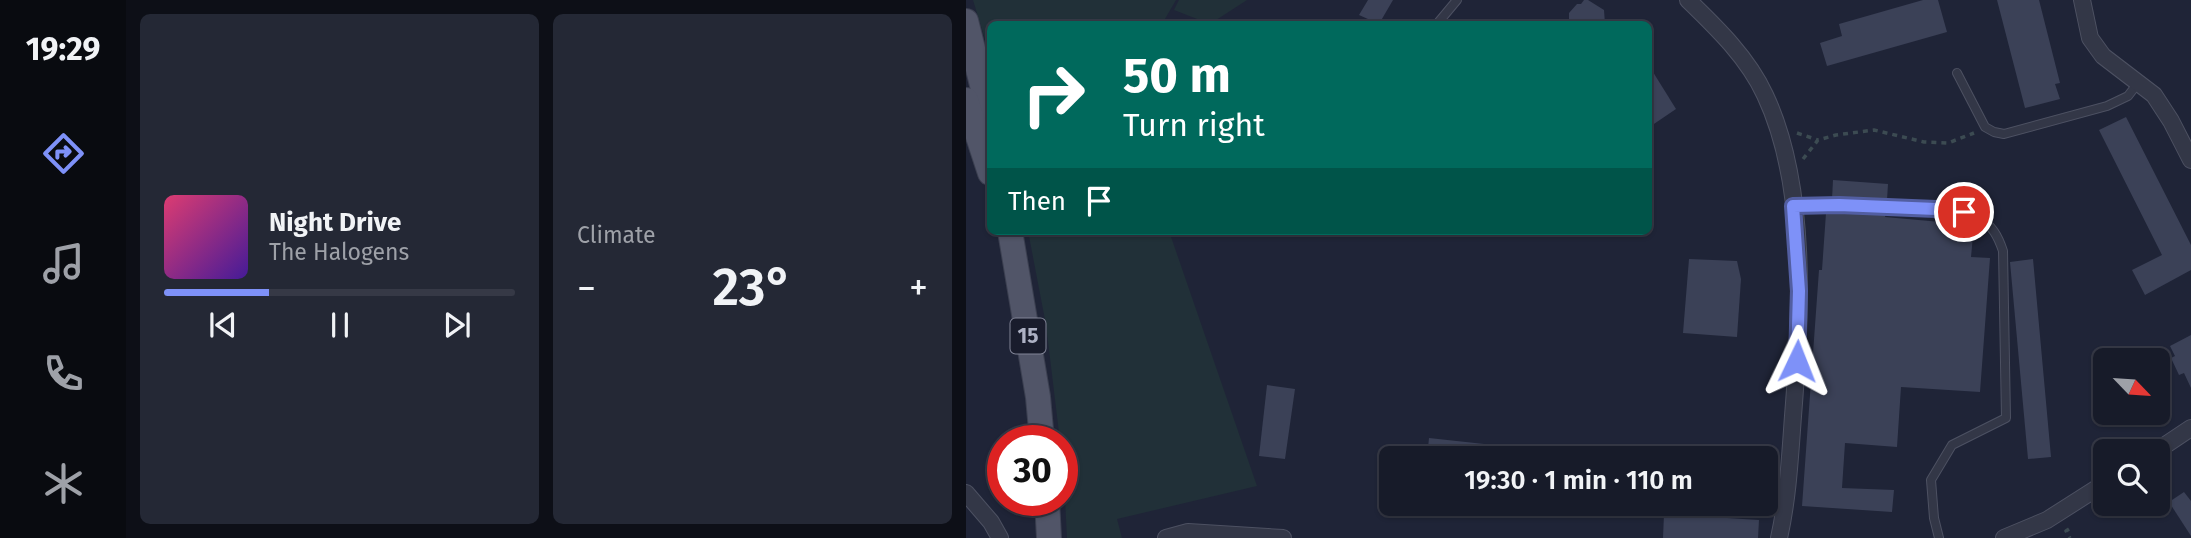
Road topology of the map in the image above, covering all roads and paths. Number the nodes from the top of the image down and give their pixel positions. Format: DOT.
graph roads {
  1 [pos="1457,0"];
  2 [pos="1688,0"];
  3 [pos="2082,0"];
  4 [pos="966,21"];
  5 [pos="1440,21"];
  6 [pos="1957,73"];
  7 [pos="2138,83"];
  8 [pos="966,100"];
  9 [pos="987,105"];
  10 [pos="1985,127"];
  11 [pos="1793,132"];
  12 [pos="1818,140"];
  13 [pos="2191,160"];
  14 [pos="987,164"];
  15 [pos="1797,165"];
  16 [pos="1793,206"];
  17 [pos="1011,235"];
  18 [pos="1041,425"];
  19 [pos="2191,428"];
  20 [pos="2170,442"];
  21 [pos="2093,491"];
  22 [pos="966,492"];
  23 [pos="1048,516"];
  24 [pos="2076,524"];
  25 [pos="1000,538"];
  26 [pos="1049,538"];
  27 [pos="1166,538"];
  28 [pos="1283,538"];
  29 [pos="1779,538"];
  30 [pos="1939,538"];
  31 [pos="2004,538"];
  32 [pos="2070,538"];
  1 -- 5 [label="lane"];
  2 -- 16 [label="street"];
  3 -- 7 [label="street"];
  4 -- 9 [label="main road"];
  6 -- 10 [label="lane"];
  7 -- 10 [label="lane"];
  7 -- 13 [label="street"];
  8 -- 14 [label="main road"];
  10 -- 12 [label="path"];
  11 -- 12 [label="path"];
  12 -- 15 [label="path"];
  16 -- 29 [label="street"];
  16 -- 30 [label="lane"];
  17 -- 18 [label="main road, 15"];
  19 -- 20 [label="street"];
  21 -- 31 [label="street"];
  22 -- 25 [label="street"];
  23 -- 26 [label="main road"];
  24 -- 32 [label="path"];
  27 -- 28 [label="street"];
}
